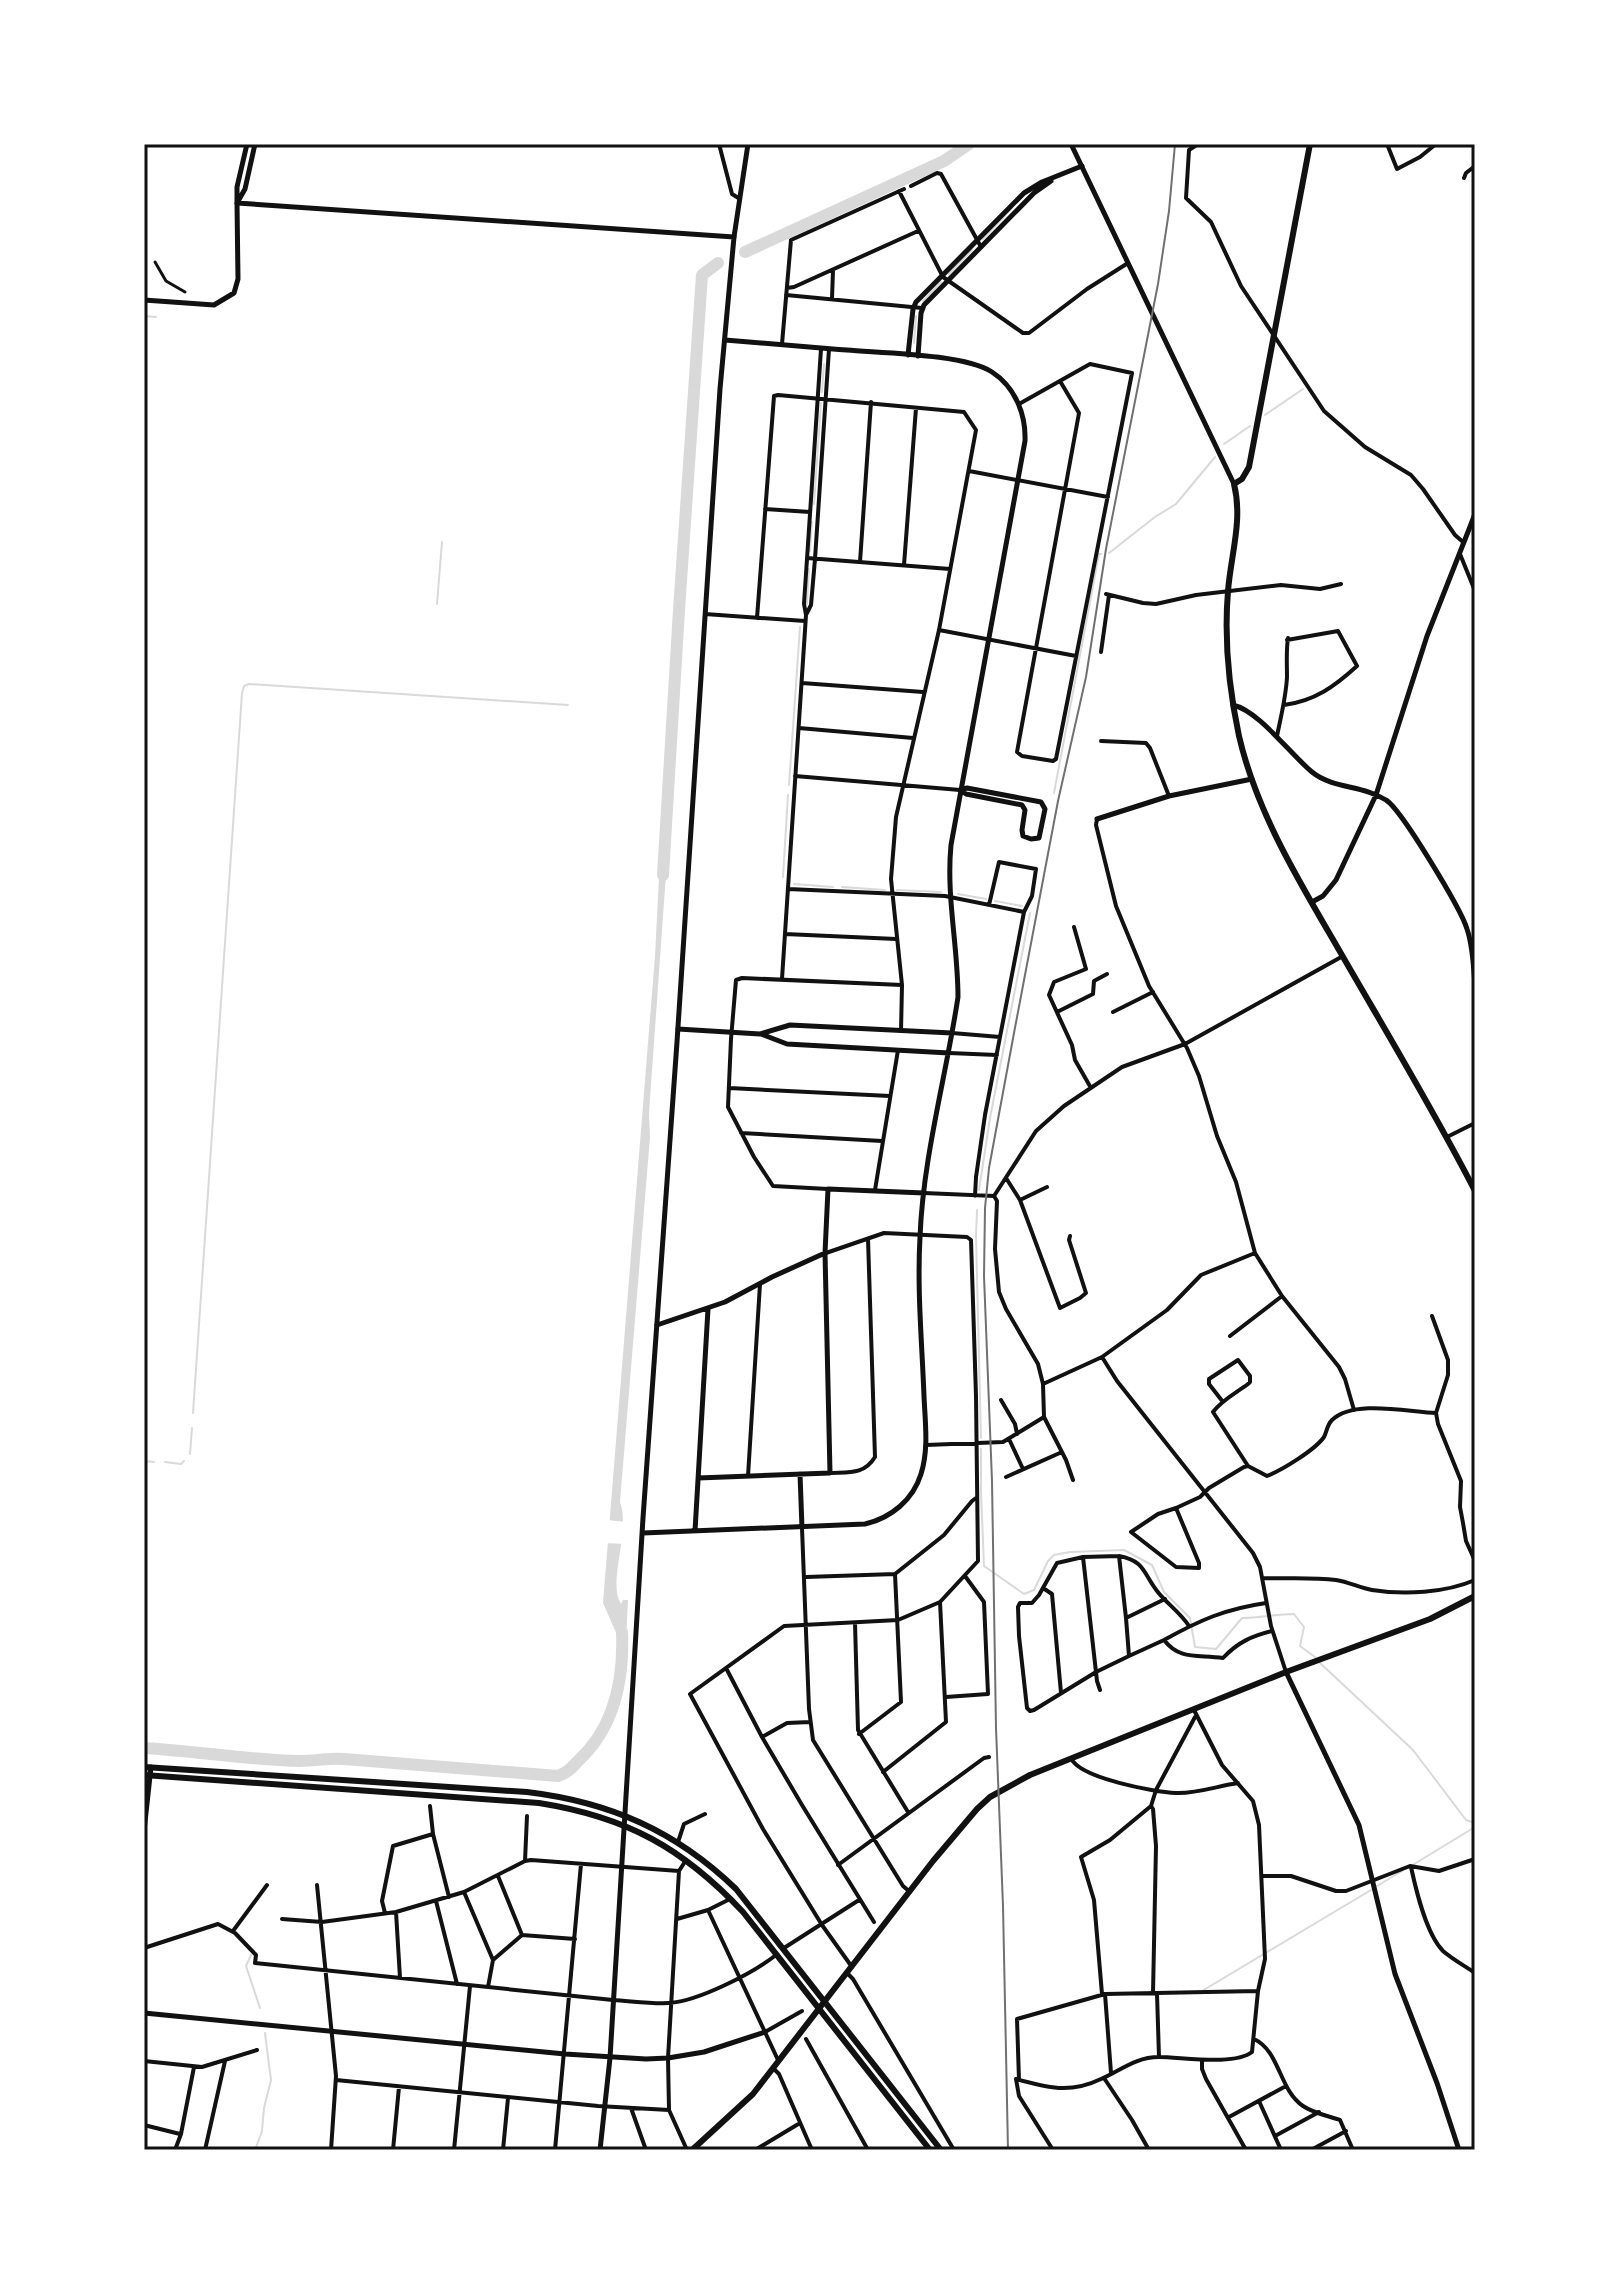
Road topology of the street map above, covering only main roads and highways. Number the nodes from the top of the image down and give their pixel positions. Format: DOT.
graph roads {
  1 [pos="1310,144"];
  2 [pos="1475,1191"];
  3 [pos="1475,1596"];
  4 [pos="148,1767"];
  5 [pos="147,1776"];
  6 [pos="826,2001"];
  7 [pos="820,2010"];
  8 [pos="689,2150"];
  9 [pos="930,2150"];
  10 [pos="941,2150"];
  1 -- 2 [label="main road"];
  3 -- 6 [label="main road"];
  4 -- 6 [label="main road"];
  5 -- 7 [label="main road"];
  6 -- 7 [label="main road"];
  6 -- 10 [label="main road"];
  7 -- 8 [label="main road"];
  7 -- 9 [label="main road"];
}
